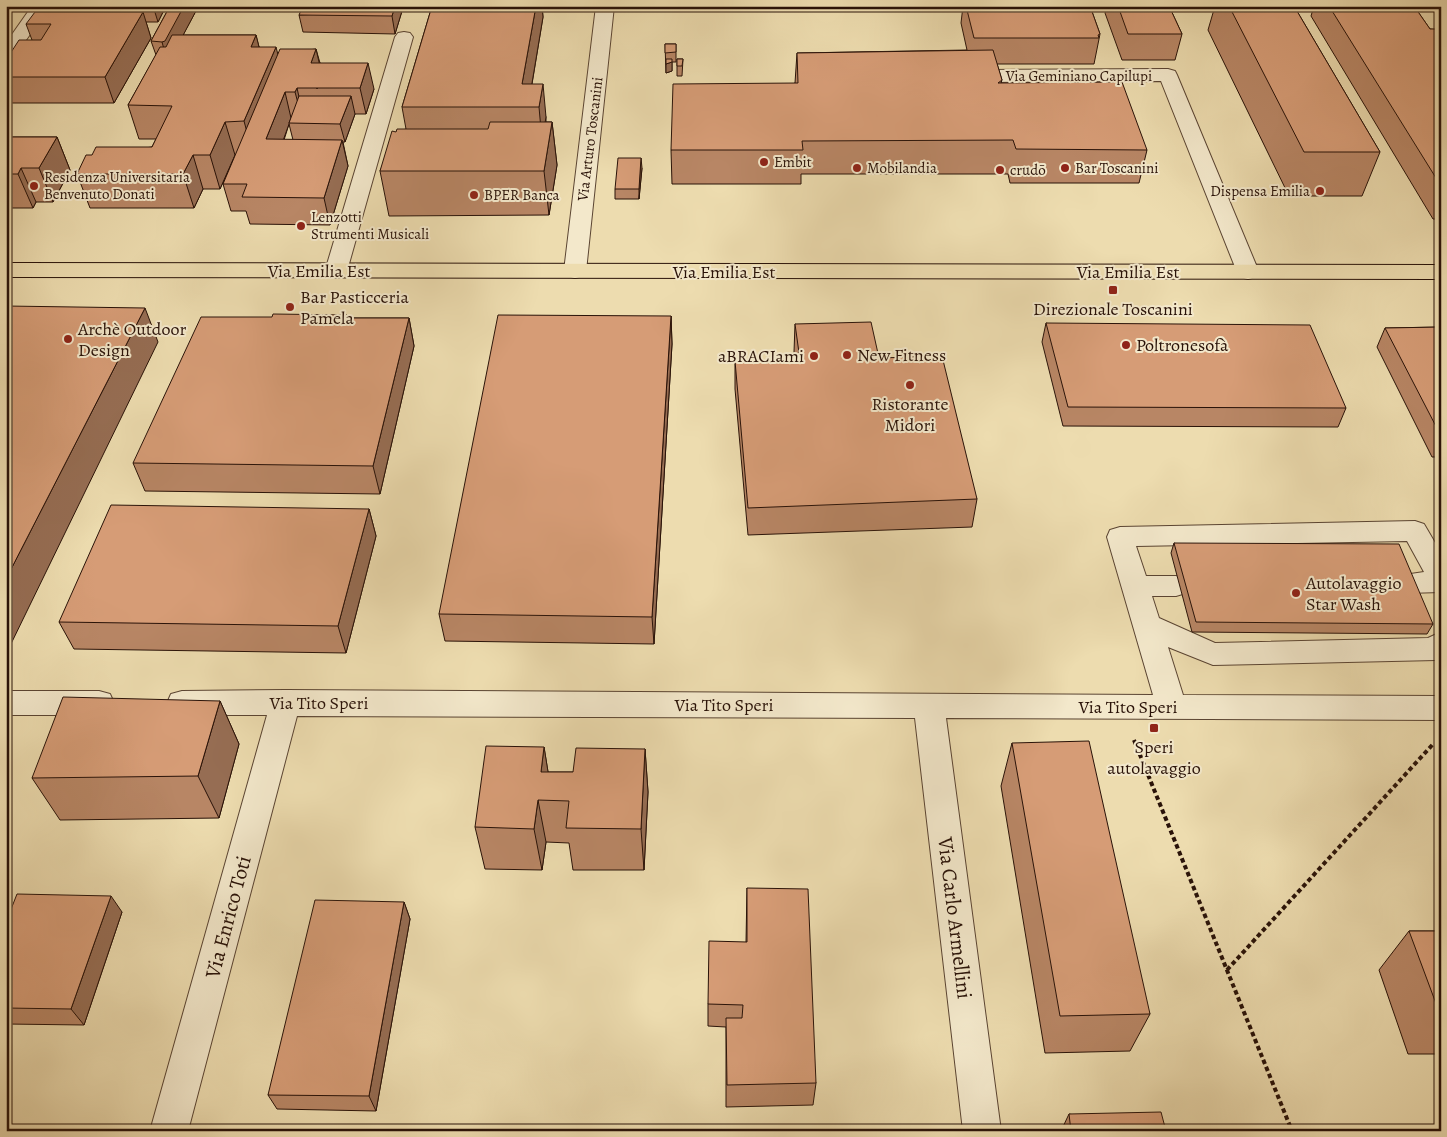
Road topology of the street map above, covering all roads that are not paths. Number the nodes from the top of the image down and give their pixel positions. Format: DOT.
graph roads {
  1 [pos="41,6"];
  2 [pos="605,6"];
  3 [pos="404,38"];
  4 [pos="6,56"];
  5 [pos="987,76"];
  6 [pos="6,270"];
  7 [pos="336,271"];
  8 [pos="575,271"];
  9 [pos="1248,272"];
  10 [pos="1441,272"];
  11 [pos="1441,578"];
  12 [pos="1441,582"];
  13 [pos="1407,583"];
  14 [pos="1135,586"];
  15 [pos="1176,586"];
  16 [pos="1146,625"];
  17 [pos="1441,643"];
  18 [pos="286,702"];
  19 [pos="6,703"];
  20 [pos="122,703"];
  21 [pos="151,703"];
  22 [pos="929,706"];
  23 [pos="1172,707"];
  24 [pos="1441,708"];
  25 [pos="169,1131"];
  26 [pos="982,1131"];
  1 -- 4 [label="street"];
  2 -- 8 [label="street, Via Arturo Toscanini"];
  3 -- 7 [label="street"];
  5 -- 9 [label="street, Via Geminiano Capilupi"];
  6 -- 7 [label="main road, Via Emilia Est"];
  7 -- 8 [label="main road, Via Emilia Est"];
  8 -- 9 [label="main road, Via Emilia Est"];
  9 -- 10 [label="main road, Via Emilia Est"];
  11 -- 14 [label="street"];
  12 -- 13 [label="street"];
  14 -- 15 [label="street"];
  14 -- 16 [label="street"];
  16 -- 17 [label="street"];
  16 -- 23 [label="street"];
  18 -- 21 [label="street, Via Tito Speri"];
  18 -- 22 [label="street, Via Tito Speri"];
  18 -- 25 [label="street, Via Enrico Toti"];
  19 -- 20 [label="street"];
  22 -- 23 [label="street, Via Tito Speri"];
  22 -- 26 [label="street, Via Carlo Armellini"];
  23 -- 24 [label="street, Via Tito Speri"];
}
